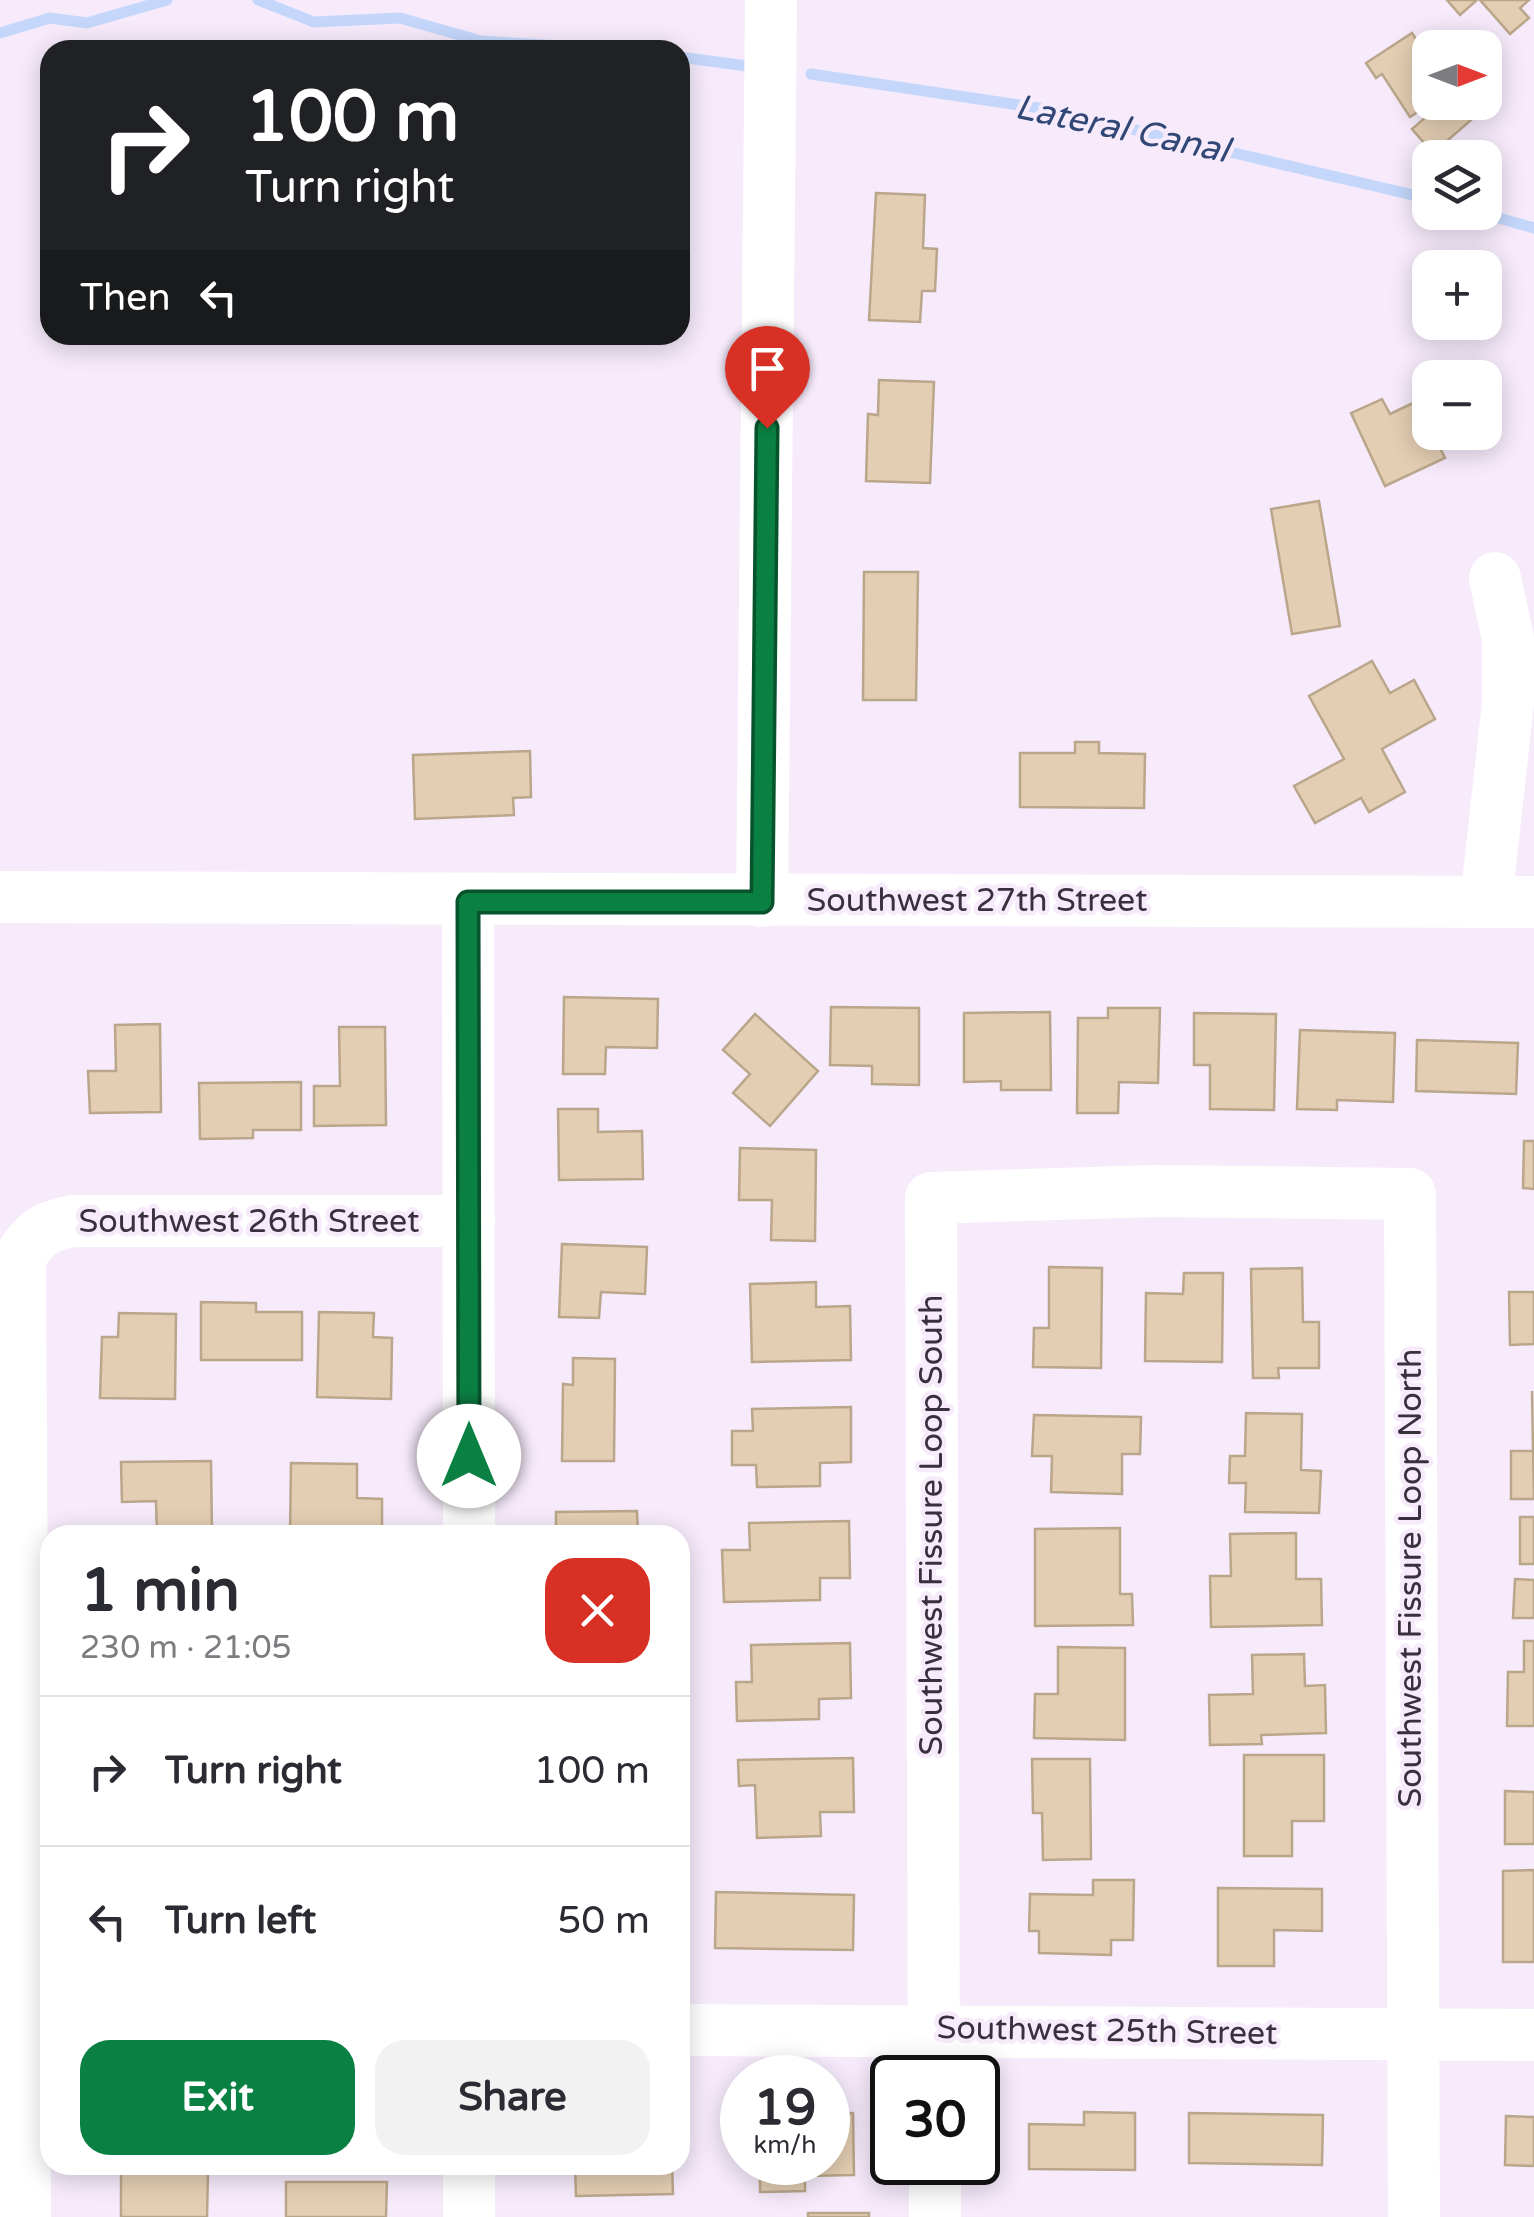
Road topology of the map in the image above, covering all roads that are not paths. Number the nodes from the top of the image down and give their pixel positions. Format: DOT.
graph roads {
  1 [pos="772,0"];
  2 [pos="1494,578"];
  3 [pos="0,897"];
  4 [pos="468,902"];
  5 [pos="762,902"];
  6 [pos="1510,902"];
  7 [pos="1156,1190"];
  8 [pos="469,1222"];
  9 [pos="469,1525"];
  10 [pos="690,2031"];
  11 [pos="1412,2034"];
  12 [pos="1534,2035"];
  13 [pos="934,2053"];
  14 [pos="469,2175"];
  15 [pos="935,2185"];
  16 [pos="24,2217"];
  17 [pos="469,2217"];
  18 [pos="935,2217"];
  19 [pos="1414,2217"];
  1 -- 5 [label="street"];
  2 -- 6 [label="street"];
  3 -- 4 [label="street, Southwest 27th Street"];
  4 -- 5 [label="street, Southwest 27th Street"];
  4 -- 8 [label="street"];
  5 -- 6 [label="street, Southwest 27th Street"];
  7 -- 11 [label="street, Southwest Fissure Loop North"];
  7 -- 13 [label="street, Southwest Fissure Loop South"];
  8 -- 9 [label="street"];
  8 -- 16 [label="street, Southwest 26th Street"];
  10 -- 13 [label="street, Southwest 25th Street"];
  11 -- 12 [label="street, Southwest 25th Street"];
  11 -- 13 [label="street, Southwest 25th Street"];
  11 -- 19 [label="street, Southwest Fissure Loop North"];
  14 -- 17 [label="street"];
  15 -- 18 [label="street"];
}
